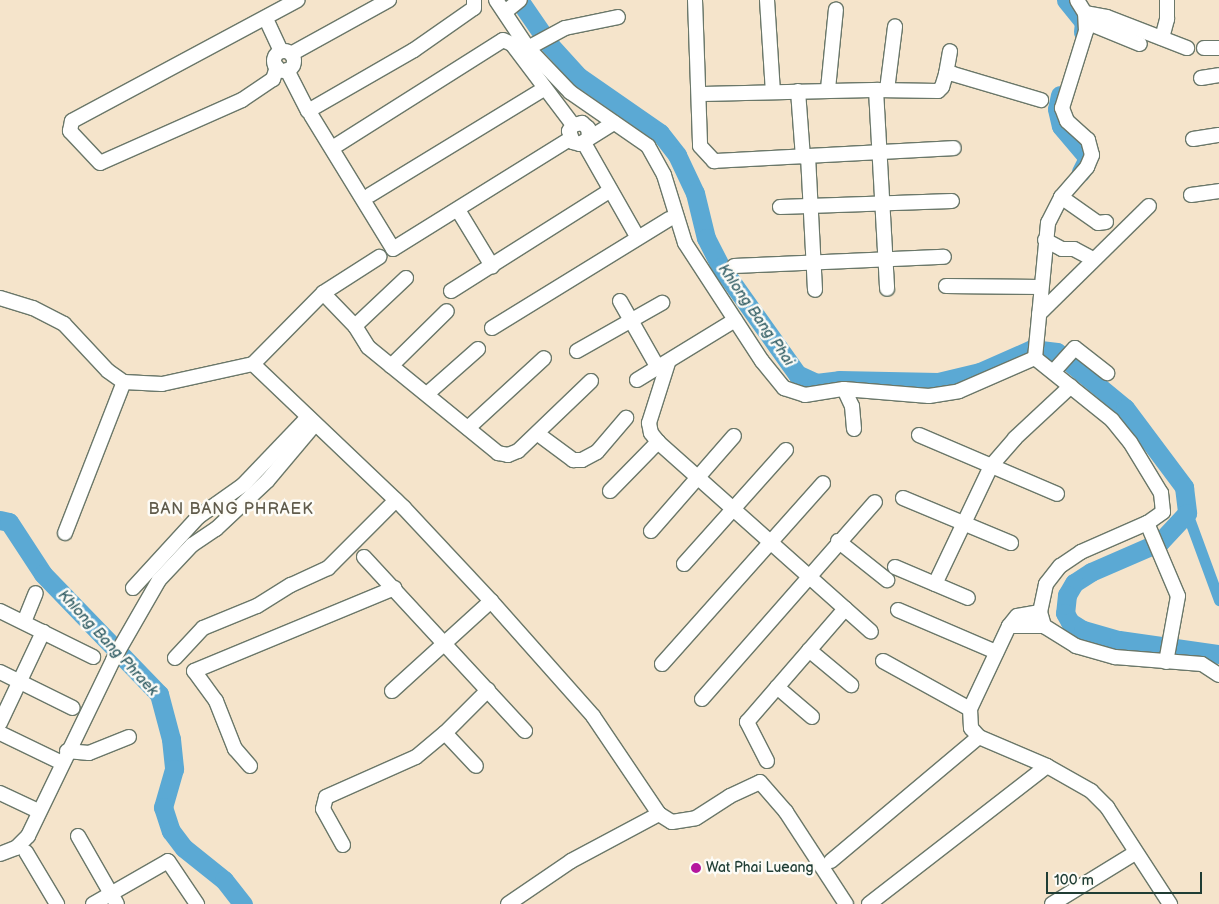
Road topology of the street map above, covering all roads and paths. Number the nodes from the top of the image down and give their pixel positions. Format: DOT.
graph roads {
  1 [pos="298,0"];
  2 [pos="389,0"];
  3 [pos="474,0"];
  4 [pos="496,0"];
  5 [pos="695,0"];
  6 [pos="767,0"];
  7 [pos="1077,0"];
  8 [pos="1167,0"];
  9 [pos="513,6"];
  10 [pos="836,9"];
  11 [pos="618,17"];
  12 [pos="1086,17"];
  13 [pos="266,19"];
  14 [pos="895,27"];
  15 [pos="1162,38"];
  16 [pos="539,41"];
  17 [pos="1140,44"];
  18 [pos="1187,48"];
  19 [pos="1204,48"];
  20 [pos="1219,48"];
  21 [pos="950,51"];
  22 [pos="286,53"];
  23 [pos="282,69"];
  24 [pos="946,74"];
  25 [pos="1219,75"];
  26 [pos="1201,78"];
  27 [pos="545,88"];
  28 [pos="828,90"];
  29 [pos="881,90"];
  30 [pos="798,91"];
  31 [pos="773,92"];
  32 [pos="700,94"];
  33 [pos="1040,100"];
  34 [pos="599,113"];
  35 [pos="311,115"];
  36 [pos="614,123"];
  37 [pos="578,124"];
  38 [pos="1219,135"];
  39 [pos="570,139"];
  40 [pos="587,139"];
  41 [pos="1193,139"];
  42 [pos="337,145"];
  43 [pos="954,148"];
  44 [pos="880,152"];
  45 [pos="805,156"];
  46 [pos="609,191"];
  47 [pos="1219,191"];
  48 [pos="1191,194"];
  49 [pos="370,195"];
  50 [pos="1061,197"];
  51 [pos="952,201"];
  52 [pos="884,202"];
  53 [pos="812,206"];
  54 [pos="1149,206"];
  55 [pos="780,207"];
  56 [pos="458,210"];
  57 [pos="669,219"];
  58 [pos="1106,222"];
  59 [pos="638,238"];
  60 [pos="1045,240"];
  61 [pos="379,257"];
  62 [pos="944,257"];
  63 [pos="1090,257"];
  64 [pos="886,258"];
  65 [pos="814,263"];
  66 [pos="492,266"];
  67 [pos="734,266"];
  68 [pos="406,278"];
  69 [pos="946,286"];
  70 [pos="1041,287"];
  71 [pos="887,288"];
  72 [pos="816,290"];
  73 [pos="451,292"];
  74 [pos="323,293"];
  75 [pos="0,298"];
  76 [pos="620,301"];
  77 [pos="662,303"];
  78 [pos="447,311"];
  79 [pos="1039,314"];
  80 [pos="631,320"];
  81 [pos="735,320"];
  82 [pos="356,326"];
  83 [pos="492,328"];
  84 [pos="478,349"];
  85 [pos="577,351"];
  86 [pos="1035,354"];
  87 [pos="544,358"];
  88 [pos="1062,361"];
  89 [pos="253,364"];
  90 [pos="391,366"];
  91 [pos="663,366"];
  92 [pos="1106,373"];
  93 [pos="637,380"];
  94 [pos="591,381"];
  95 [pos="124,382"];
  96 [pos="1071,386"];
  97 [pos="844,389"];
  98 [pos="427,394"];
  99 [pos="626,418"];
  100 [pos="311,421"];
  101 [pos="468,428"];
  102 [pos="854,429"];
  103 [pos="538,434"];
  104 [pos="919,435"];
  105 [pos="734,436"];
  106 [pos="658,442"];
  107 [pos="786,450"];
  108 [pos="990,466"];
  109 [pos="696,476"];
  110 [pos="823,483"];
  111 [pos="610,492"];
  112 [pos="1057,494"];
  113 [pos="903,498"];
  114 [pos="396,500"];
  115 [pos="875,502"];
  116 [pos="733,509"];
  117 [pos="964,523"];
  118 [pos="1150,527"];
  119 [pos="651,530"];
  120 [pos="65,533"];
  121 [pos="838,541"];
  122 [pos="771,543"];
  123 [pos="1011,543"];
  124 [pos="364,557"];
  125 [pos="684,564"];
  126 [pos="896,567"];
  127 [pos="807,578"];
  128 [pos="886,580"];
  129 [pos="935,584"];
  130 [pos="134,588"];
  131 [pos="394,588"];
  132 [pos="36,593"];
  133 [pos="968,598"];
  134 [pos="491,600"];
  135 [pos="845,609"];
  136 [pos="0,610"];
  137 [pos="898,610"];
  138 [pos="1040,612"];
  139 [pos="24,622"];
  140 [pos="1009,626"];
  141 [pos="1044,626"];
  142 [pos="43,632"];
  143 [pos="871,632"];
  144 [pos="444,644"];
  145 [pos="808,650"];
  146 [pos="996,652"];
  147 [pos="93,657"];
  148 [pos="175,658"];
  149 [pos="1166,658"];
  150 [pos="883,661"];
  151 [pos="662,664"];
  152 [pos="0,672"];
  153 [pos="1219,675"];
  154 [pos="19,682"];
  155 [pos="851,685"];
  156 [pos="778,687"];
  157 [pos="488,690"];
  158 [pos="392,691"];
  159 [pos="702,699"];
  160 [pos="74,708"];
  161 [pos="970,709"];
  162 [pos="812,717"];
  163 [pos="0,723"];
  164 [pos="525,731"];
  165 [pos="0,733"];
  166 [pos="446,733"];
  167 [pos="979,736"];
  168 [pos="129,737"];
  169 [pos="64,757"];
  170 [pos="767,761"];
  171 [pos="250,766"];
  172 [pos="476,766"];
  173 [pos="1047,766"];
  174 [pos="0,793"];
  175 [pos="38,811"];
  176 [pos="659,814"];
  177 [pos="78,836"];
  178 [pos="343,845"];
  179 [pos="26,852"];
  180 [pos="1135,853"];
  181 [pos="0,854"];
  182 [pos="832,861"];
  183 [pos="114,899"];
  184 [pos="1164,902"];
  185 [pos="57,904"];
  186 [pos="93,904"];
  187 [pos="197,904"];
  188 [pos="508,904"];
  189 [pos="846,904"];
  190 [pos="869,904"];
  191 [pos="1052,904"];
  1 -- 13 [label="street"];
  2 -- 22 [label="street"];
  3 -- 23 [label="street"];
  4 -- 9 [label="street"];
  5 -- 32 [label="street"];
  6 -- 31 [label="street"];
  7 -- 12 [label="street"];
  8 -- 15 [label="street"];
  9 -- 16 [label="street"];
  10 -- 28 [label="street"];
  11 -- 16 [label="street"];
  12 -- 15 [label="street"];
  12 -- 17 [label="street"];
  12 -- 50 [label="street"];
  13 -- 22 [label="street"];
  13 -- 23 [label="street"];
  14 -- 29 [label="street"];
  15 -- 18 [label="street"];
  16 -- 34 [label="street"];
  19 -- 20 [label="street"];
  21 -- 24 [label="street"];
  22 -- 23 [label="street"];
  24 -- 29 [label="street"];
  24 -- 33 [label="street"];
  25 -- 26 [label="street"];
  27 -- 37 [label="street"];
  27 -- 42 [label="street"];
  27 -- 49 [label="street"];
  28 -- 29 [label="street"];
  28 -- 30 [label="street"];
  29 -- 44 [label="street"];
  30 -- 31 [label="street"];
  30 -- 45 [label="street"];
  31 -- 32 [label="street"];
  32 -- 45 [label="street"];
  34 -- 36 [label="street"];
  34 -- 37 [label="street"];
  35 -- 56 [label="street"];
  36 -- 40 [label="street"];
  36 -- 81 [label="street"];
  37 -- 39 [label="street"];
  37 -- 40 [label="street"];
  38 -- 41 [label="street"];
  39 -- 40 [label="street"];
  39 -- 56 [label="street"];
  40 -- 46 [label="street"];
  43 -- 44 [label="street"];
  44 -- 45 [label="street"];
  44 -- 52 [label="street"];
  45 -- 53 [label="street"];
  46 -- 59 [label="street"];
  46 -- 66 [label="street"];
  47 -- 48 [label="street"];
  50 -- 58 [label="street"];
  50 -- 60 [label="street"];
  51 -- 52 [label="street"];
  52 -- 53 [label="street"];
  52 -- 64 [label="street"];
  53 -- 55 [label="street"];
  53 -- 65 [label="street"];
  54 -- 79 [label="street"];
  56 -- 66 [label="street"];
  57 -- 59 [label="street"];
  59 -- 83 [label="street"];
  60 -- 63 [label="street"];
  60 -- 70 [label="street"];
  61 -- 74 [label="street"];
  62 -- 64 [label="street"];
  64 -- 65 [label="street"];
  64 -- 71 [label="street"];
  65 -- 67 [label="street"];
  65 -- 72 [label="street"];
  66 -- 73 [label="street"];
  68 -- 82 [label="street"];
  69 -- 70 [label="street"];
  70 -- 79 [label="street"];
  74 -- 82 [label="street"];
  74 -- 89 [label="street"];
  75 -- 95 [label="street"];
  76 -- 80 [label="street"];
  77 -- 80 [label="street"];
  78 -- 90 [label="street"];
  79 -- 86 [label="street"];
  80 -- 85 [label="street"];
  80 -- 91 [label="street"];
  81 -- 91 [label="street"];
  81 -- 97 [label="street"];
  82 -- 90 [label="street"];
  84 -- 98 [label="street"];
  86 -- 88 [label="street"];
  86 -- 97 [label="street"];
  87 -- 101 [label="street"];
  88 -- 92 [label="street"];
  88 -- 96 [label="street"];
  89 -- 95 [label="street"];
  89 -- 100 [label="street"];
  90 -- 98 [label="street"];
  91 -- 93 [label="street"];
  91 -- 106 [label="street"];
  94 -- 103 [label="street"];
  95 -- 120 [label="street"];
  96 -- 108 [label="street"];
  96 -- 118 [label="street"];
  97 -- 102 [label="street"];
  98 -- 101 [label="street"];
  99 -- 103 [label="street"];
  100 -- 114 [label="street"];
  100 -- 130 [label="street"];
  100 -- 169 [label="street"];
  101 -- 103 [label="street"];
  104 -- 108 [label="street"];
  105 -- 109 [label="street"];
  106 -- 109 [label="street"];
  106 -- 111 [label="street"];
  107 -- 116 [label="street"];
  108 -- 112 [label="street"];
  108 -- 117 [label="street"];
  109 -- 116 [label="street"];
  109 -- 119 [label="street"];
  110 -- 122 [label="street"];
  113 -- 117 [label="street"];
  114 -- 134 [label="street"];
  114 -- 148 [label="street"];
  115 -- 121 [label="street"];
  116 -- 122 [label="street"];
  116 -- 125 [label="street"];
  117 -- 123 [label="street"];
  117 -- 129 [label="street"];
  118 -- 138 [label="street"];
  118 -- 149 [label="street"];
  121 -- 127 [label="street"];
  121 -- 128 [label="street"];
  122 -- 127 [label="street"];
  122 -- 151 [label="street"];
  124 -- 131 [label="street"];
  126 -- 129 [label="street"];
  127 -- 135 [label="street"];
  127 -- 159 [label="street"];
  129 -- 133 [label="street"];
  131 -- 144 [label="street"];
  131 -- 171 [label="street"];
  132 -- 139 [label="street"];
  134 -- 144 [label="street"];
  134 -- 176 [label="street"];
  135 -- 143 [label="street"];
  135 -- 145 [label="street"];
  136 -- 139 [label="street"];
  137 -- 146 [label="street"];
  138 -- 140 [label="street"];
  138 -- 141 [label="street"];
  139 -- 142 [label="street"];
  140 -- 141 [label="street"];
  140 -- 146 [label="street"];
  141 -- 149 [label="street"];
  142 -- 147 [label="street"];
  142 -- 154 [label="street"];
  144 -- 157 [label="street"];
  144 -- 158 [label="street"];
  145 -- 155 [label="street"];
  145 -- 156 [label="street"];
  146 -- 161 [label="street"];
  149 -- 153 [label="street"];
  150 -- 161 [label="street"];
  152 -- 154 [label="street"];
  154 -- 160 [label="street"];
  154 -- 163 [label="street"];
  156 -- 162 [label="street"];
  156 -- 170 [label="street"];
  157 -- 164 [label="street"];
  157 -- 166 [label="street"];
  161 -- 167 [label="street"];
  165 -- 169 [label="street"];
  166 -- 172 [label="street"];
  166 -- 178 [label="street"];
  167 -- 173 [label="street"];
  167 -- 182 [label="street"];
  168 -- 169 [label="street"];
  169 -- 175 [label="street"];
  173 -- 180 [label="street"];
  173 -- 190 [label="street"];
  174 -- 175 [label="street"];
  175 -- 181 [label="street"];
  176 -- 188 [label="street"];
  176 -- 189 [label="street"];
  177 -- 183 [label="street"];
  179 -- 185 [label="street"];
  180 -- 184 [label="street"];
  180 -- 191 [label="street"];
  183 -- 186 [label="street"];
  183 -- 187 [label="street"];
}
